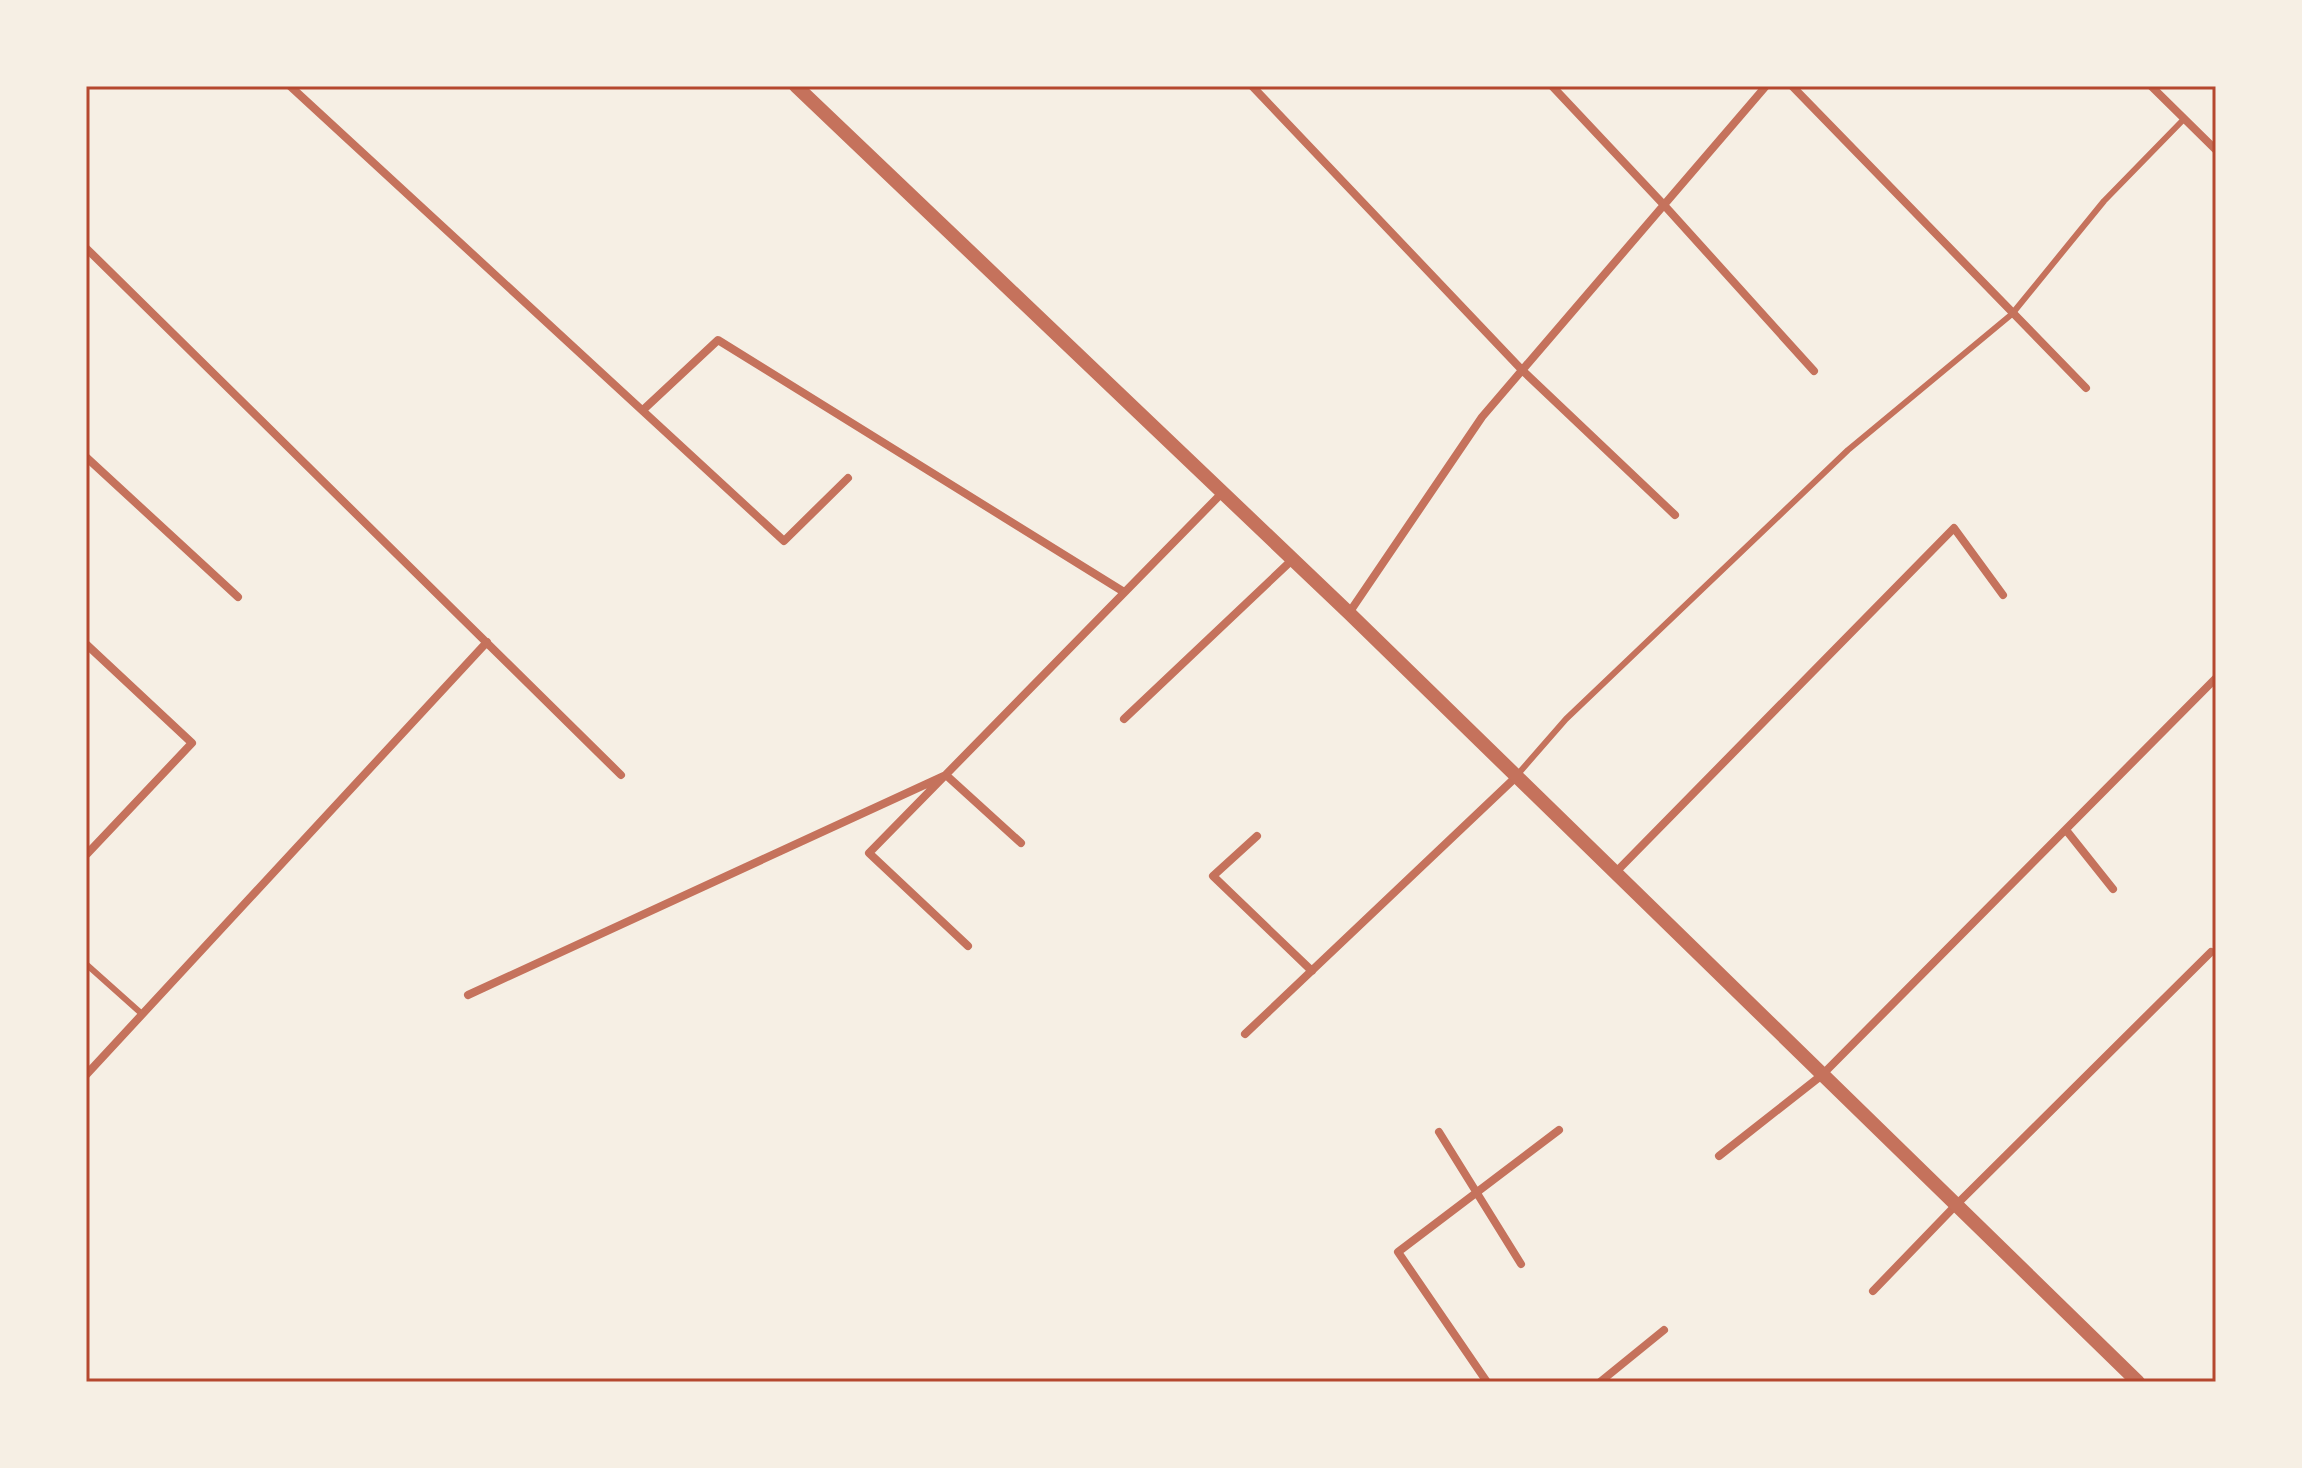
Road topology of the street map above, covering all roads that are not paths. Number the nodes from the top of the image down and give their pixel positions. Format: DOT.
graph roads {
  1 [pos="290,86"];
  2 [pos="796,86"];
  3 [pos="1252,86"];
  4 [pos="1552,86"];
  5 [pos="1766,86"];
  6 [pos="1792,86"];
  7 [pos="2151,86"];
  8 [pos="2184,119"];
  9 [pos="2216,150"];
  10 [pos="1664,205"];
  11 [pos="86,248"];
  12 [pos="2012,314"];
  13 [pos="1522,370"];
  14 [pos="1814,371"];
  15 [pos="2086,388"];
  16 [pos="643,410"];
  17 [pos="86,457"];
  18 [pos="848,478"];
  19 [pos="1221,494"];
  20 [pos="1675,515"];
  21 [pos="1292,560"];
  22 [pos="1124,592"];
  23 [pos="2003,595"];
  24 [pos="238,597"];
  25 [pos="1349,613"];
  26 [pos="487,642"];
  27 [pos="86,644"];
  28 [pos="2216,678"];
  29 [pos="1124,719"];
  30 [pos="621,775"];
  31 [pos="946,775"];
  32 [pos="1516,777"];
  33 [pos="2066,830"];
  34 [pos="1257,836"];
  35 [pos="1021,843"];
  36 [pos="87,854"];
  37 [pos="1615,873"];
  38 [pos="2113,889"];
  39 [pos="968,946"];
  40 [pos="2211,952"];
  41 [pos="86,964"];
  42 [pos="1312,971"];
  43 [pos="468,995"];
  44 [pos="142,1014"];
  45 [pos="1245,1034"];
  46 [pos="86,1075"];
  47 [pos="1822,1075"];
  48 [pos="1559,1130"];
  49 [pos="1439,1132"];
  50 [pos="1719,1156"];
  51 [pos="1477,1192"];
  52 [pos="1956,1205"];
  53 [pos="1521,1264"];
  54 [pos="1873,1291"];
  55 [pos="1664,1330"];
  56 [pos="1487,1382"];
  57 [pos="1600,1382"];
  58 [pos="2138,1382"];
  1 -- 16 [label="street"];
  2 -- 19 [label="street"];
  3 -- 13 [label="street"];
  4 -- 10 [label="street"];
  5 -- 10 [label="street"];
  6 -- 12 [label="street"];
  7 -- 8 [label="street"];
  8 -- 9 [label="street"];
  8 -- 12 [label="lane"];
  10 -- 13 [label="street"];
  10 -- 14 [label="street"];
  11 -- 26 [label="street"];
  12 -- 15 [label="street"];
  12 -- 32 [label="lane"];
  13 -- 20 [label="street"];
  13 -- 25 [label="street"];
  16 -- 18 [label="street"];
  16 -- 22 [label="street"];
  17 -- 24 [label="street"];
  19 -- 21 [label="street"];
  19 -- 22 [label="street"];
  21 -- 25 [label="street"];
  21 -- 29 [label="street"];
  22 -- 31 [label="street"];
  23 -- 37 [label="street"];
  25 -- 32 [label="street"];
  26 -- 30 [label="street"];
  26 -- 44 [label="street"];
  27 -- 36 [label="street"];
  28 -- 33 [label="street"];
  31 -- 35 [label="street"];
  31 -- 39 [label="street"];
  31 -- 43 [label="street"];
  32 -- 37 [label="street"];
  32 -- 42 [label="street"];
  33 -- 38 [label="street"];
  33 -- 47 [label="street"];
  34 -- 42 [label="street"];
  37 -- 47 [label="street"];
  40 -- 52 [label="street"];
  41 -- 44 [label="lane"];
  42 -- 45 [label="street"];
  44 -- 46 [label="street"];
  47 -- 50 [label="street"];
  47 -- 52 [label="street"];
  48 -- 51 [label="street"];
  49 -- 51 [label="street"];
  51 -- 53 [label="street"];
  51 -- 56 [label="street"];
  52 -- 54 [label="street"];
  52 -- 58 [label="street"];
  55 -- 57 [label="street"];
}
